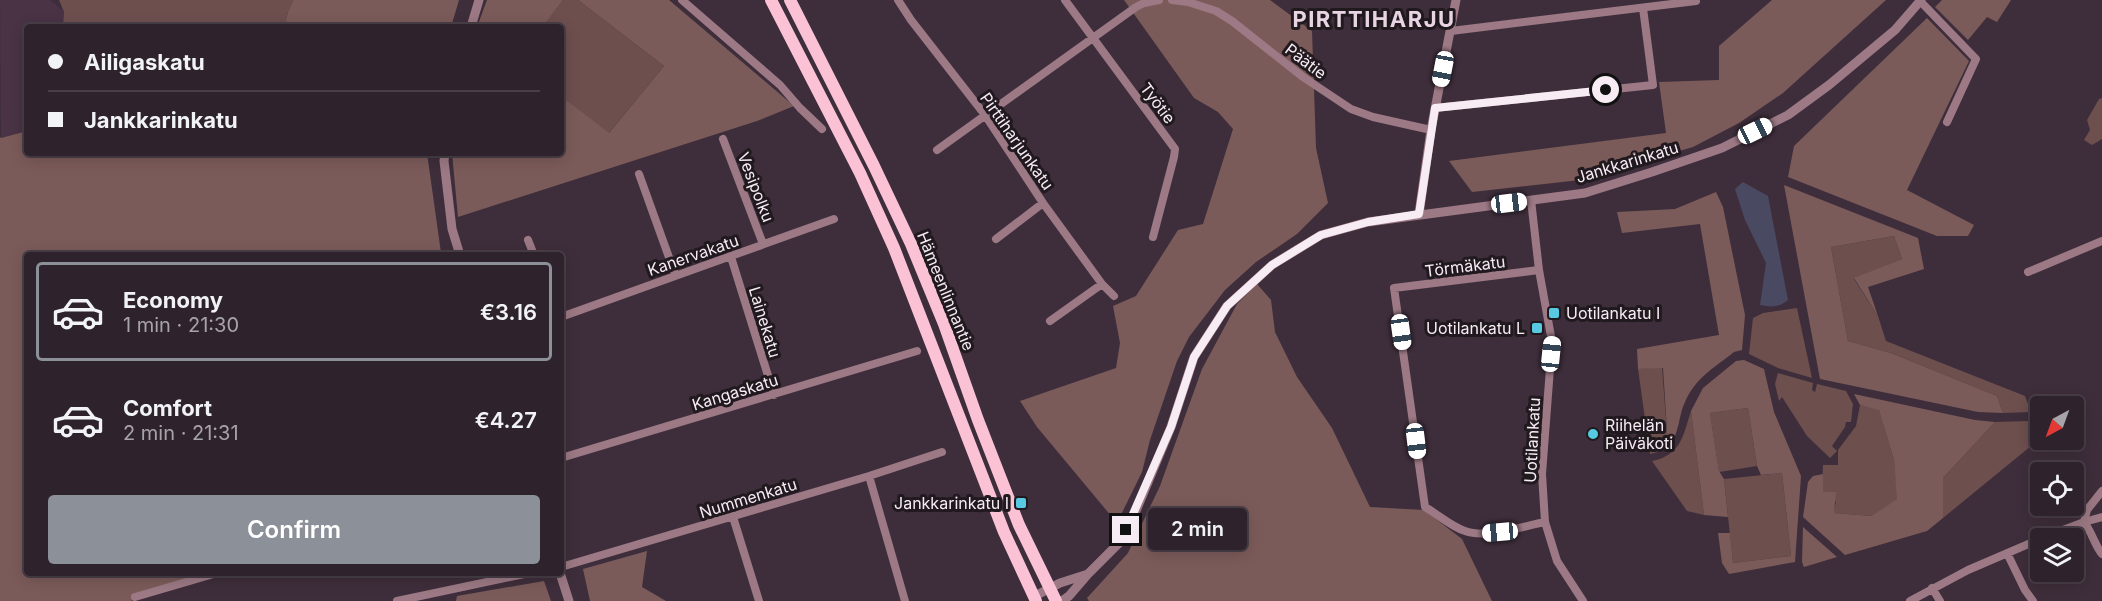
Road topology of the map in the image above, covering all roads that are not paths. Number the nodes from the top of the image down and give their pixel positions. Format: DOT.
graph roads {
  1 [pos="479,0"];
  2 [pos="682,0"];
  3 [pos="771,0"];
  4 [pos="790,0"];
  5 [pos="898,0"];
  6 [pos="1065,0"];
  7 [pos="1159,0"];
  8 [pos="1172,0"];
  9 [pos="1456,0"];
  10 [pos="1696,1"];
  11 [pos="1920,1"];
  12 [pos="1643,8"];
  13 [pos="472,24"];
  14 [pos="1451,31"];
  15 [pos="1092,38"];
  16 [pos="1435,108"];
  17 [pos="985,115"];
  18 [pos="1947,122"];
  19 [pos="822,129"];
  20 [pos="1431,130"];
  21 [pos="723,139"];
  22 [pos="937,150"];
  23 [pos="445,156"];
  24 [pos="639,174"];
  25 [pos="1531,200"];
  26 [pos="1043,203"];
  27 [pos="1419,214"];
  28 [pos="834,219"];
  29 [pos="1153,237"];
  30 [pos="996,239"];
  31 [pos="528,240"];
  32 [pos="2102,241"];
  33 [pos="763,244"];
  34 [pos="459,252"];
  35 [pos="533,252"];
  36 [pos="731,257"];
  37 [pos="1539,270"];
  38 [pos="2028,272"];
  39 [pos="675,274"];
  40 [pos="1102,284"];
  41 [pos="1114,296"];
  42 [pos="564,315"];
  43 [pos="1050,321"];
  44 [pos="917,351"];
  45 [pos="774,395"];
  46 [pos="942,452"];
  47 [pos="564,457"];
  48 [pos="869,476"];
  49 [pos="2102,491"];
  50 [pos="733,517"];
  51 [pos="2102,517"];
  52 [pos="1545,522"];
  53 [pos="2084,522"];
  54 [pos="2069,528"];
  55 [pos="2030,544"];
  56 [pos="2007,553"];
  57 [pos="2102,554"];
  58 [pos="564,566"];
  59 [pos="1088,574"];
  60 [pos="207,576"];
  61 [pos="515,576"];
  62 [pos="561,576"];
  63 [pos="1932,588"];
  64 [pos="1050,589"];
  65 [pos="135,597"];
  66 [pos="1035,599"];
  67 [pos="397,601"];
  68 [pos="569,601"];
  69 [pos="759,601"];
  70 [pos="905,601"];
  71 [pos="1056,601"];
  72 [pos="1062,601"];
  73 [pos="1583,601"];
  74 [pos="1910,601"];
  75 [pos="1940,601"];
  76 [pos="2033,601"];
  1 -- 13 [label="street"];
  2 -- 19 [label="street"];
  3 -- 66 [label="main road, Hämeenlinnantie"];
  4 -- 64 [label="main road, Hämeenlinnantie"];
  5 -- 17 [label="street, Pirttiharjunkatu"];
  6 -- 15 [label="street, Työtie"];
  7 -- 15 [label="street"];
  8 -- 20 [label="street, Päätie"];
  9 -- 14 [label="street"];
  10 -- 12 [label="street"];
  11 -- 18 [label="street"];
  11 -- 25 [label="street, Jankkarinkatu"];
  12 -- 14 [label="street"];
  12 -- 16 [label="street"];
  14 -- 16 [label="street"];
  15 -- 17 [label="street"];
  15 -- 29 [label="street, Työtie"];
  16 -- 20 [label="street"];
  17 -- 22 [label="street"];
  17 -- 26 [label="street, Pirttiharjunkatu"];
  20 -- 27 [label="street"];
  21 -- 33 [label="street, Vesipolku"];
  23 -- 34 [label="street"];
  24 -- 39 [label="street"];
  25 -- 27 [label="street, Jankkarinkatu"];
  25 -- 37 [label="street, Uotilankatu"];
  26 -- 30 [label="street"];
  26 -- 40 [label="street, Pirttiharjunkatu"];
  27 -- 59 [label="street, Jankkarinkatu"];
  28 -- 33 [label="street, Kanervakatu"];
  31 -- 35 [label="street"];
  32 -- 38 [label="street"];
  33 -- 36 [label="street, Kanervakatu"];
  36 -- 39 [label="street, Kanervakatu"];
  36 -- 45 [label="street, Lainekatu"];
  37 -- 52 [label="street, Uotilankatu"];
  37 -- 52 [label="street, Törmäkatu"];
  39 -- 42 [label="street, Kanervakatu"];
  40 -- 41 [label="street, Pirttiharjunkatu"];
  40 -- 43 [label="street"];
  44 -- 45 [label="street, Kangaskatu"];
  45 -- 47 [label="street, Kangaskatu"];
  46 -- 48 [label="street, Nummenkatu"];
  48 -- 50 [label="street, Nummenkatu"];
  48 -- 70 [label="street"];
  49 -- 53 [label="street"];
  50 -- 58 [label="street, Nummenkatu"];
  50 -- 69 [label="street"];
  51 -- 53 [label="street"];
  52 -- 73 [label="street, Uotilankatu"];
  53 -- 54 [label="street"];
  53 -- 57 [label="street"];
  55 -- 56 [label="street"];
  56 -- 63 [label="street"];
  56 -- 76 [label="street"];
  59 -- 64 [label="street, Jankkarinkatu"];
  59 -- 72 [label="street, Jankkarinkatu"];
  60 -- 65 [label="street"];
  61 -- 67 [label="street"];
  62 -- 68 [label="street"];
  63 -- 74 [label="street"];
  63 -- 75 [label="street"];
  64 -- 66 [label="street, Jankkarinkatu"];
  64 -- 71 [label="main road, Hämeenlinnantie"];
}
